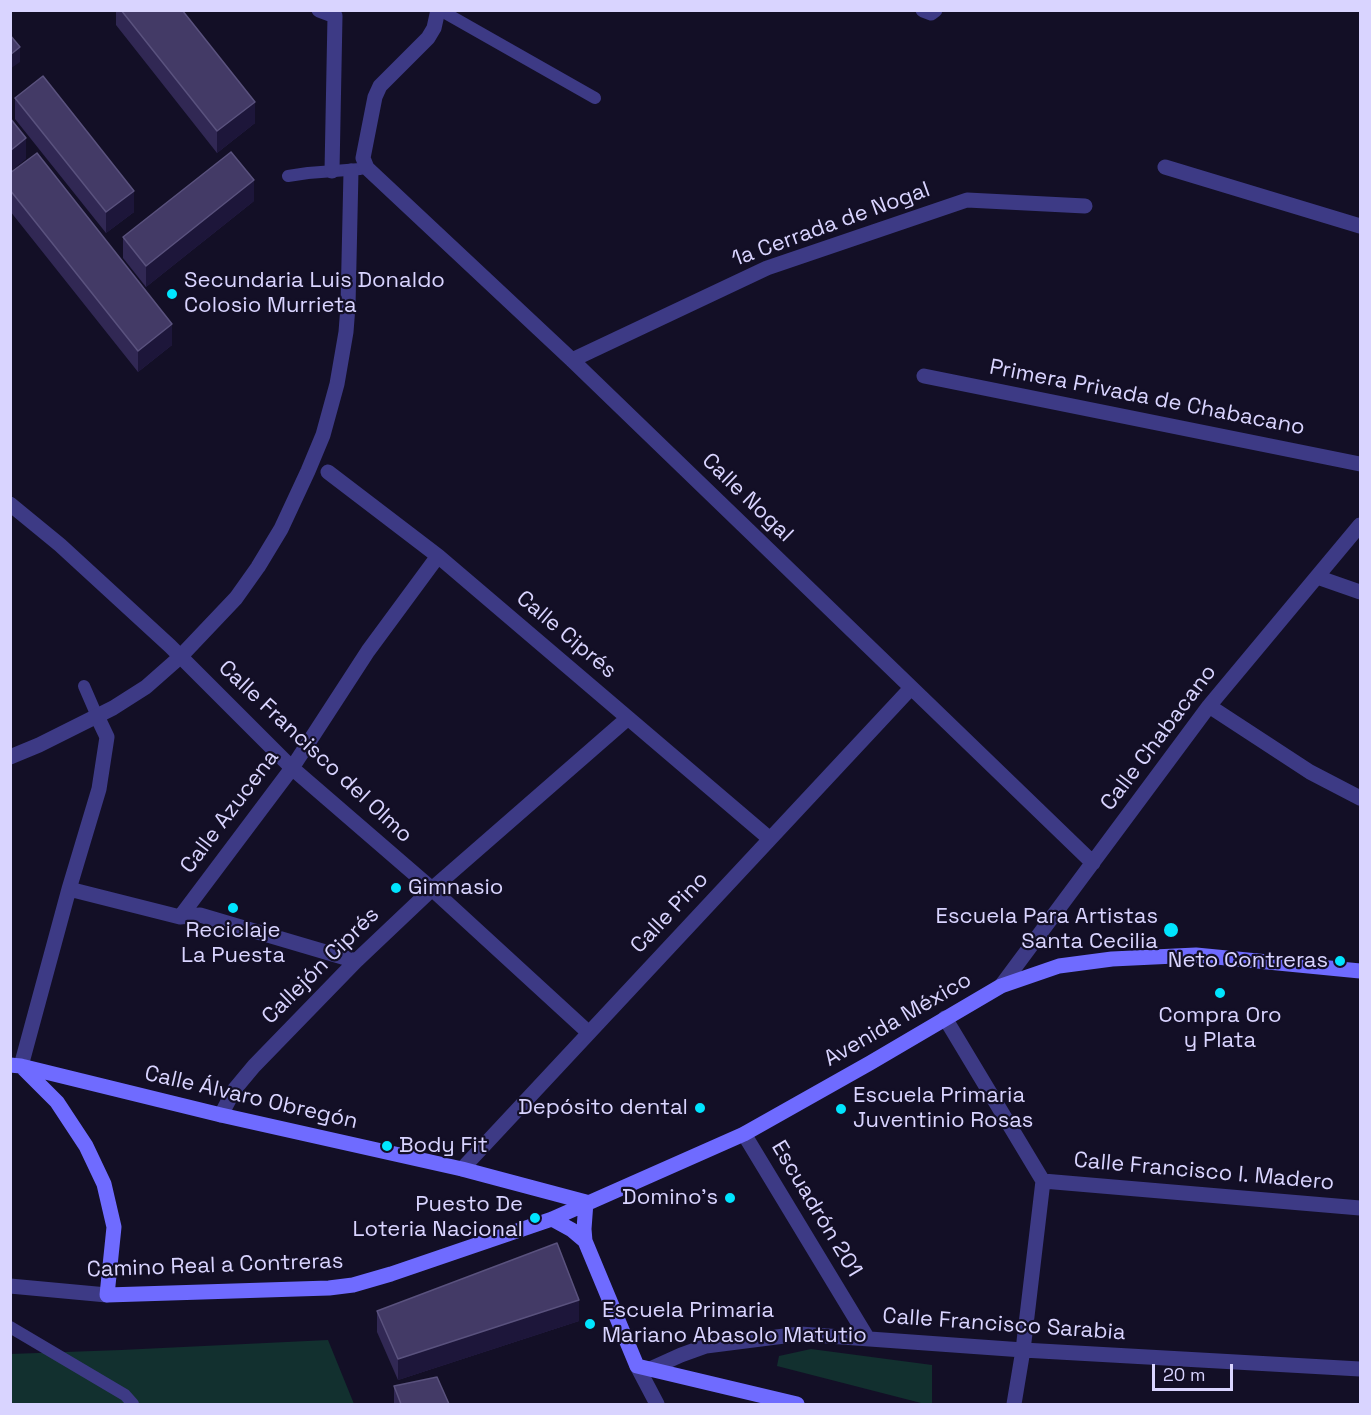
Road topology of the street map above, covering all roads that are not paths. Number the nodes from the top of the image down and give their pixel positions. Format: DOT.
graph roads {
  1 [pos="319,10"];
  2 [pos="439,10"];
  3 [pos="923,10"];
  4 [pos="935,10"];
  5 [pos="595,98"];
  6 [pos="1166,167"];
  7 [pos="367,168"];
  8 [pos="332,171"];
  9 [pos="351,171"];
  10 [pos="288,176"];
  11 [pos="1085,206"];
  12 [pos="1360,226"];
  13 [pos="572,360"];
  14 [pos="924,376"];
  15 [pos="1360,464"];
  16 [pos="328,471"];
  17 [pos="10,504"];
  18 [pos="1360,525"];
  19 [pos="438,556"];
  20 [pos="1317,576"];
  21 [pos="1360,592"];
  22 [pos="180,657"];
  23 [pos="84,686"];
  24 [pos="911,688"];
  25 [pos="1209,706"];
  26 [pos="98,716"];
  27 [pos="628,717"];
  28 [pos="10,757"];
  29 [pos="292,768"];
  30 [pos="1360,798"];
  31 [pos="770,839"];
  32 [pos="1093,863"];
  33 [pos="69,889"];
  34 [pos="432,889"];
  35 [pos="180,916"];
  36 [pos="356,961"];
  37 [pos="1360,971"];
  38 [pos="1001,986"];
  39 [pos="945,1018"];
  40 [pos="589,1033"];
  41 [pos="16,1065"];
  42 [pos="221,1115"];
  43 [pos="744,1134"];
  44 [pos="462,1169"];
  45 [pos="1043,1181"];
  46 [pos="586,1202"];
  47 [pos="1360,1208"];
  48 [pos="552,1219"];
  49 [pos="585,1241"];
  50 [pos="10,1286"];
  51 [pos="107,1295"];
  52 [pos="10,1327"];
  53 [pos="868,1339"];
  54 [pos="1023,1350"];
  55 [pos="643,1367"];
  56 [pos="1360,1369"];
  57 [pos="134,1404"];
  58 [pos="657,1404"];
  59 [pos="796,1404"];
  60 [pos="1014,1404"];
  1 -- 8 [label="street"];
  2 -- 5 [label="lane"];
  2 -- 7 [label="street"];
  3 -- 4 [label="street"];
  6 -- 12 [label="street"];
  7 -- 9 [label="lane"];
  7 -- 13 [label="street, Calle Nogal"];
  8 -- 9 [label="lane"];
  8 -- 10 [label="lane"];
  9 -- 22 [label="street"];
  11 -- 13 [label="street, 1a Cerrada de Nogal"];
  13 -- 24 [label="street, Calle Nogal"];
  14 -- 15 [label="street, Primera Privada de Chabacano"];
  16 -- 19 [label="street, Calle Ciprés"];
  17 -- 22 [label="street, Calle Francisco del Olmo"];
  18 -- 20 [label="street, Calle Chabacano"];
  19 -- 27 [label="street, Calle Ciprés"];
  19 -- 29 [label="street, Calle Azucena"];
  20 -- 21 [label="street"];
  20 -- 25 [label="street, Calle Chabacano"];
  22 -- 26 [label="street"];
  22 -- 29 [label="street, Calle Francisco del Olmo"];
  23 -- 26 [label="lane"];
  24 -- 31 [label="street, Calle Pino"];
  24 -- 32 [label="street, Calle Nogal"];
  25 -- 30 [label="street"];
  25 -- 32 [label="street, Calle Chabacano"];
  26 -- 28 [label="street"];
  26 -- 33 [label="street"];
  27 -- 31 [label="street, Calle Ciprés"];
  27 -- 34 [label="street, Callejón Ciprés"];
  29 -- 34 [label="street, Calle Francisco del Olmo"];
  29 -- 35 [label="street, Calle Azucena"];
  31 -- 40 [label="street, Calle Pino"];
  32 -- 38 [label="street, Calle Chabacano"];
  33 -- 35 [label="street"];
  33 -- 41 [label="street"];
  34 -- 36 [label="street, Callejón Ciprés"];
  34 -- 40 [label="street, Calle Francisco del Olmo"];
  35 -- 36 [label="street"];
  36 -- 42 [label="street, Callejón Ciprés"];
  37 -- 38 [label="street, Avenida México"];
  38 -- 39 [label="street, Avenida México"];
  39 -- 43 [label="street, Avenida México"];
  39 -- 45 [label="street"];
  40 -- 44 [label="street, Calle Pino"];
  41 -- 42 [label="street, Calle Álvaro Obregón"];
  41 -- 51 [label="street"];
  42 -- 44 [label="street, Calle Álvaro Obregón"];
  43 -- 46 [label="street, Avenida México"];
  43 -- 53 [label="street, Escuadrón 201"];
  44 -- 46 [label="street, Calle Álvaro Obregón"];
  45 -- 47 [label="street, Calle Francisco I. Madero"];
  45 -- 54 [label="street"];
  46 -- 48 [label="street, Camino Real a Contreras"];
  46 -- 49 [label="street"];
  48 -- 49 [label="street"];
  48 -- 51 [label="street, Camino Real a Contreras"];
  49 -- 55 [label="street"];
  50 -- 51 [label="street, Camino Real a Contreras"];
  52 -- 57 [label="lane"];
  53 -- 54 [label="street, Calle Francisco Sarabia"];
  53 -- 55 [label="street, Calle Francisco Sarabia"];
  54 -- 56 [label="street, Calle Francisco Sarabia"];
  54 -- 60 [label="street"];
  55 -- 58 [label="street"];
  55 -- 59 [label="street"];
}
